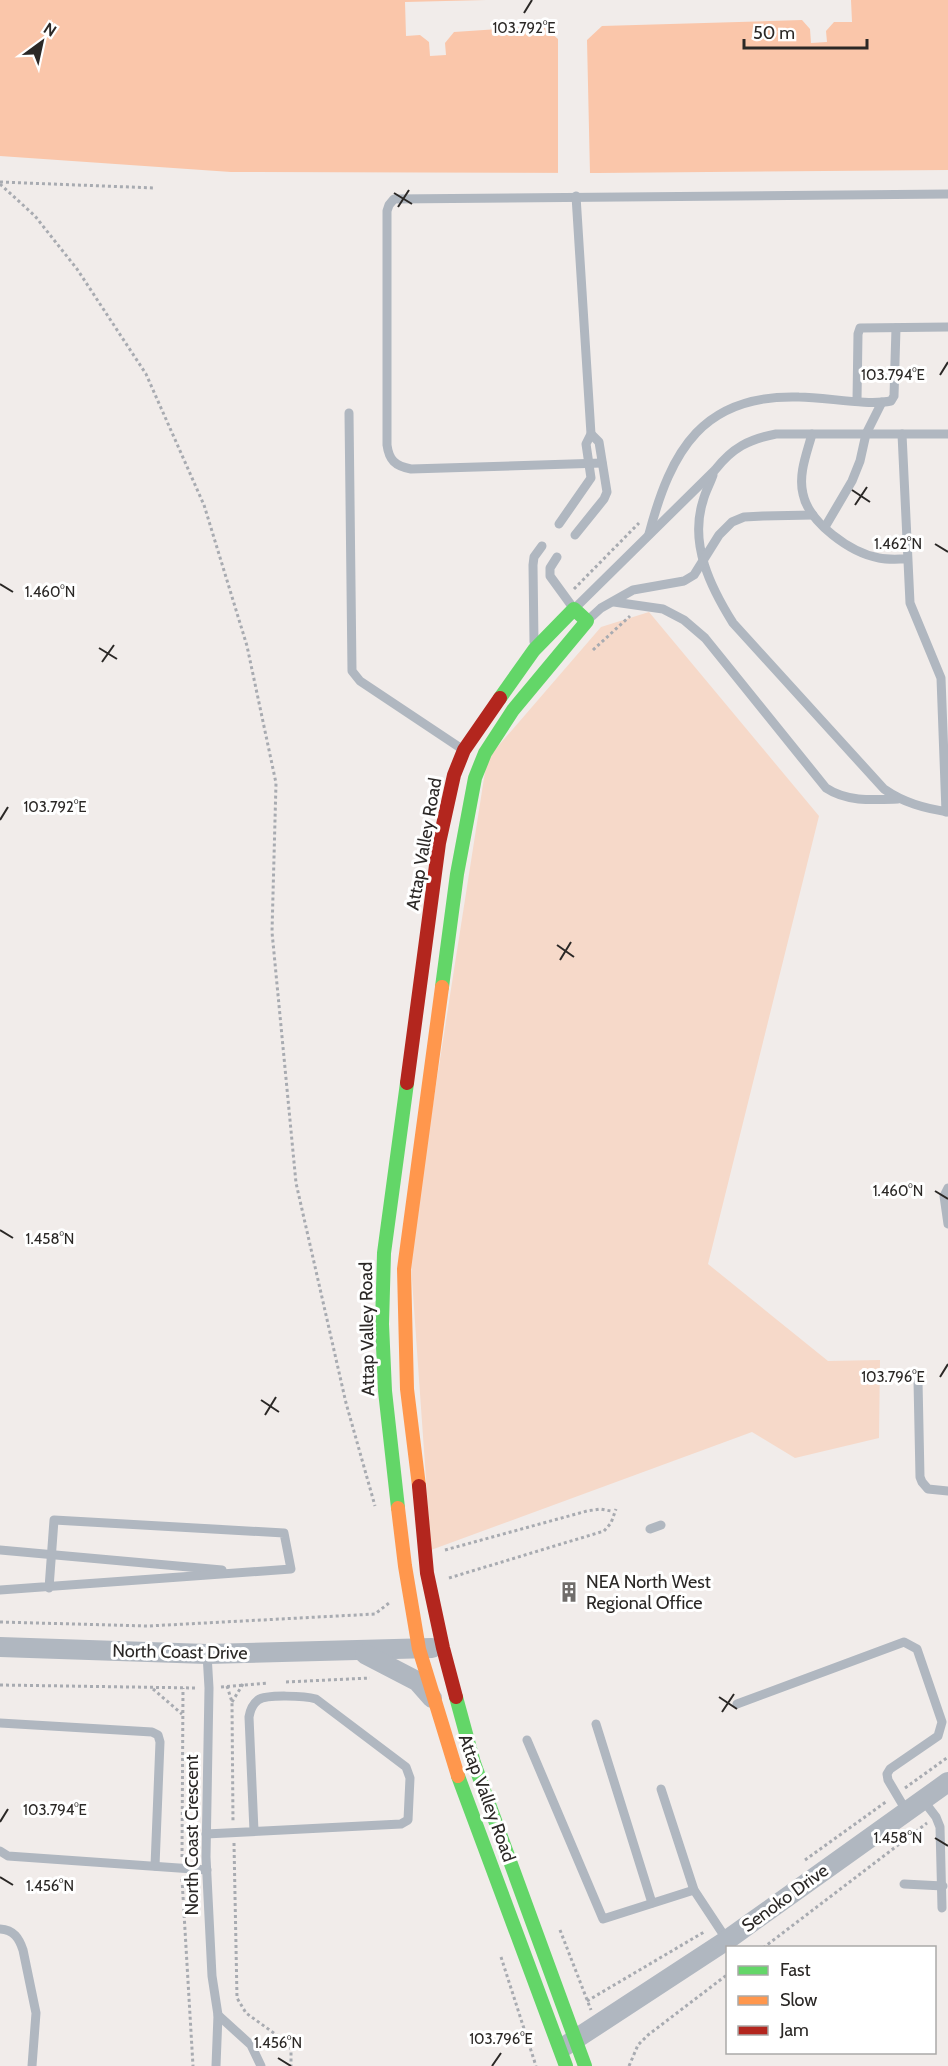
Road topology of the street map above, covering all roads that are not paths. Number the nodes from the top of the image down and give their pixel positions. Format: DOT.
graph roads {
  1 [pos="948,194"];
  2 [pos="576,196"];
  3 [pos="948,327"];
  4 [pos="896,328"];
  5 [pos="857,400"];
  6 [pos="882,402"];
  7 [pos="349,413"];
  8 [pos="591,434"];
  9 [pos="812,434"];
  10 [pos="866,434"];
  11 [pos="902,434"];
  12 [pos="948,434"];
  13 [pos="589,463"];
  14 [pos="602,463"];
  15 [pos="715,470"];
  16 [pos="813,515"];
  17 [pos="559,524"];
  18 [pos="825,527"];
  19 [pos="575,535"];
  20 [pos="648,536"];
  21 [pos="542,546"];
  22 [pos="557,557"];
  23 [pos="907,559"];
  24 [pos="704,561"];
  25 [pos="614,602"];
  26 [pos="574,609"];
  27 [pos="586,621"];
  28 [pos="534,650"];
  29 [pos="464,750"];
  30 [pos="898,799"];
  31 [pos="947,812"];
  32 [pos="948,1188"];
  33 [pos="948,1224"];
  34 [pos="918,1381"];
  35 [pos="407,1389"];
  36 [pos="385,1391"];
  37 [pos="948,1491"];
  38 [pos="661,1525"];
  39 [pos="650,1529"];
  40 [pos="0,1550"];
  41 [pos="51,1554"];
  42 [pos="249,1572"];
  43 [pos="427,1573"];
  44 [pos="407,1575"];
  45 [pos="49,1588"];
  46 [pos="0,1590"];
  47 [pos="0,1648"];
  48 [pos="443,1648"];
  49 [pos="419,1649"];
  50 [pos="360,1651"];
  51 [pos="207,1654"];
  52 [pos="433,1700"];
  53 [pos="737,1704"];
  54 [pos="0,1723"];
  55 [pos="596,1724"];
  56 [pos="527,1740"];
  57 [pos="948,1782"];
  58 [pos="660,1789"];
  59 [pos="924,1800"];
  60 [pos="907,1812"];
  61 [pos="254,1831"];
  62 [pos="206,1834"];
  63 [pos="0,1851"];
  64 [pos="155,1866"];
  65 [pos="207,1870"];
  66 [pos="904,1884"];
  67 [pos="943,1886"];
  68 [pos="694,1890"];
  69 [pos="652,1903"];
  70 [pos="942,1908"];
  71 [pos="0,1929"];
  72 [pos="722,1932"];
  73 [pos="218,2015"];
  74 [pos="567,2052"];
  75 [pos="32,2066"];
  76 [pos="216,2066"];
  77 [pos="261,2066"];
  78 [pos="585,2066"];
  1 -- 2 [label="lane"];
  2 -- 8 [label="lane"];
  2 -- 13 [label="lane"];
  3 -- 4 [label="lane"];
  4 -- 5 [label="lane"];
  4 -- 6 [label="lane"];
  5 -- 6 [label="lane"];
  5 -- 20 [label="lane"];
  6 -- 10 [label="lane"];
  7 -- 29 [label="lane"];
  8 -- 13 [label="lane"];
  8 -- 14 [label="lane"];
  9 -- 10 [label="lane"];
  9 -- 15 [label="lane"];
  9 -- 16 [label="lane"];
  10 -- 11 [label="lane"];
  10 -- 18 [label="lane"];
  11 -- 12 [label="lane"];
  11 -- 23 [label="lane"];
  13 -- 14 [label="lane"];
  13 -- 17 [label="lane"];
  14 -- 19 [label="lane"];
  15 -- 20 [label="lane"];
  15 -- 24 [label="lane"];
  16 -- 18 [label="lane"];
  16 -- 24 [label="lane"];
  18 -- 23 [label="lane"];
  20 -- 26 [label="lane"];
  21 -- 28 [label="lane"];
  22 -- 26 [label="lane"];
  23 -- 31 [label="lane"];
  24 -- 25 [label="lane"];
  24 -- 30 [label="lane"];
  25 -- 27 [label="lane"];
  25 -- 30 [label="lane"];
  26 -- 27 [label="street"];
  26 -- 28 [label="street, Attap Valley Road"];
  27 -- 35 [label="street, Attap Valley Road"];
  28 -- 29 [label="street, Attap Valley Road"];
  29 -- 36 [label="street, Attap Valley Road"];
  30 -- 31 [label="lane"];
  32 -- 33 [label="lane"];
  34 -- 37 [label="lane"];
  35 -- 36 [label="street"];
  35 -- 43 [label="street, Attap Valley Road"];
  36 -- 44 [label="street, Attap Valley Road"];
  38 -- 39 [label="lane"];
  40 -- 41 [label="lane"];
  41 -- 42 [label="lane"];
  41 -- 42 [label="lane"];
  41 -- 45 [label="lane"];
  42 -- 45 [label="lane"];
  43 -- 44 [label="lane"];
  43 -- 48 [label="street, Attap Valley Road"];
  44 -- 49 [label="street, Attap Valley Road"];
  45 -- 46 [label="lane"];
  47 -- 51 [label="street, North Coast Drive"];
  48 -- 49 [label="street, North Coast Drive"];
  48 -- 74 [label="street, Attap Valley Road"];
  49 -- 50 [label="street, North Coast Drive"];
  49 -- 52 [label="street, Attap Valley Road"];
  50 -- 51 [label="street, North Coast Drive"];
  50 -- 52 [label="street, North Coast Drive"];
  51 -- 62 [label="lane, North Coast Crescent"];
  52 -- 74 [label="street, Attap Valley Road"];
  53 -- 60 [label="lane"];
  54 -- 64 [label="lane"];
  55 -- 69 [label="lane"];
  56 -- 69 [label="lane"];
  57 -- 59 [label="street, Senoko Drive"];
  58 -- 68 [label="lane"];
  59 -- 60 [label="street, Senoko Drive"];
  59 -- 67 [label="lane"];
  60 -- 72 [label="street, Senoko Drive"];
  61 -- 61 [label="lane"];
  61 -- 62 [label="lane"];
  62 -- 65 [label="lane, North Coast Crescent"];
  63 -- 64 [label="lane"];
  64 -- 65 [label="lane"];
  65 -- 73 [label="lane, North Coast Crescent"];
  66 -- 67 [label="lane"];
  67 -- 70 [label="lane"];
  68 -- 69 [label="lane"];
  68 -- 72 [label="lane"];
  71 -- 75 [label="lane"];
  72 -- 74 [label="street, Senoko Drive"];
  73 -- 76 [label="lane, North Coast Crescent"];
  73 -- 77 [label="lane"];
  74 -- 78 [label="street, Attap Valley Road"];
}
